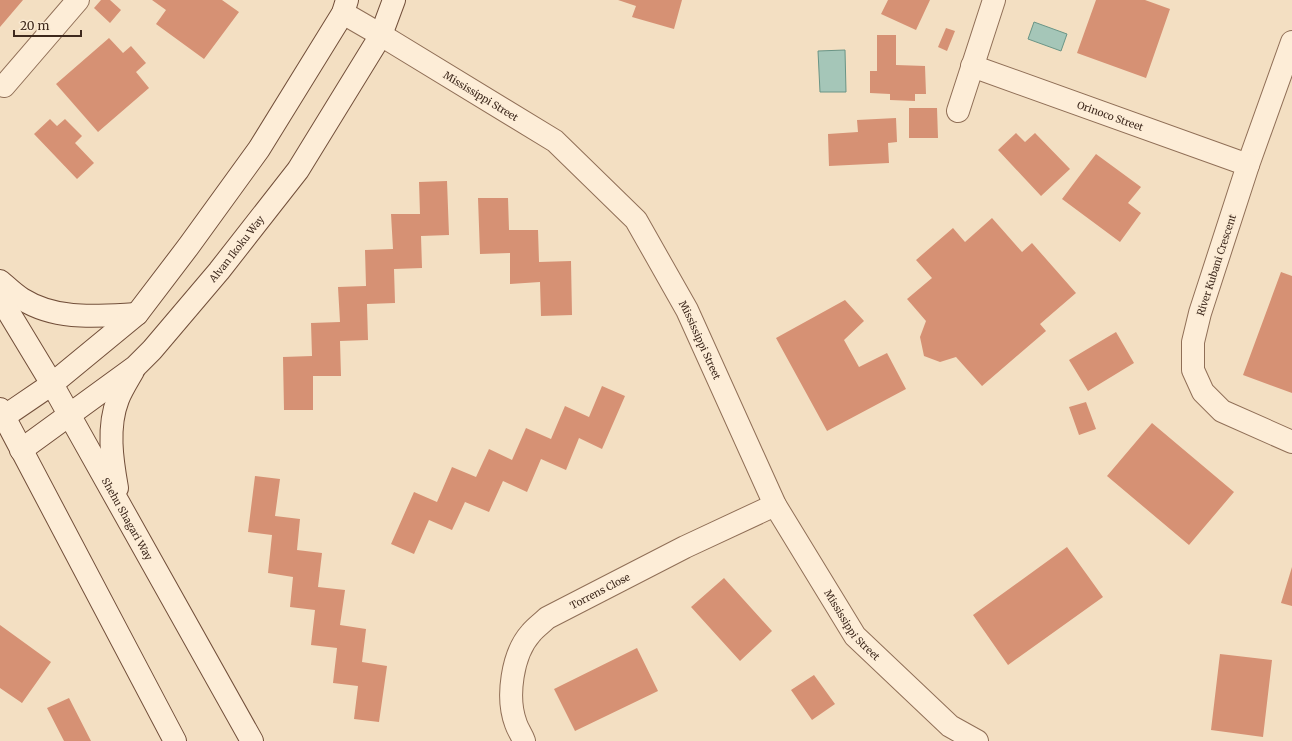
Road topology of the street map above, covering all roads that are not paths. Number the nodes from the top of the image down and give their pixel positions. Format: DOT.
graph roads {
  1 [pos="78,0"];
  2 [pos="394,0"];
  3 [pos="994,0"];
  4 [pos="345,7"];
  5 [pos="381,35"];
  6 [pos="1292,42"];
  7 [pos="972,66"];
  8 [pos="4,86"];
  9 [pos="958,111"];
  10 [pos="1248,165"];
  11 [pos="0,281"];
  12 [pos="0,298"];
  13 [pos="137,314"];
  14 [pos="135,366"];
  15 [pos="52,384"];
  16 [pos="2,412"];
  17 [pos="69,414"];
  18 [pos="1292,442"];
  19 [pos="21,450"];
  20 [pos="118,500"];
  21 [pos="775,505"];
  22 [pos="175,741"];
  23 [pos="252,741"];
  24 [pos="524,741"];
  25 [pos="978,741"];
  1 -- 8 [label="street"];
  2 -- 5 [label="street, Alvan Ikoku Way"];
  3 -- 7 [label="street"];
  4 -- 5 [label="street, Mississippi Street"];
  4 -- 13 [label="street"];
  5 -- 14 [label="street, Alvan Ikoku Way"];
  5 -- 21 [label="street, Mississippi Street"];
  6 -- 10 [label="street, River Kubani Crescent"];
  7 -- 9 [label="street"];
  7 -- 10 [label="street, Orinoco Street"];
  10 -- 18 [label="street, River Kubani Crescent"];
  11 -- 13 [label="street"];
  12 -- 15 [label="street, Shehu Shagari Way"];
  13 -- 15 [label="street"];
  14 -- 17 [label="street, Alvan Ikoku Way"];
  14 -- 20 [label="street"];
  15 -- 16 [label="street"];
  15 -- 17 [label="street, Shehu Shagari Way"];
  16 -- 19 [label="street"];
  17 -- 19 [label="street, Alvan Ikoku Way"];
  17 -- 20 [label="street, Shehu Shagari Way"];
  19 -- 22 [label="street"];
  20 -- 23 [label="street, Shehu Shagari Way"];
  21 -- 24 [label="street, Torrens Close"];
  21 -- 25 [label="street, Mississippi Street"];
}
